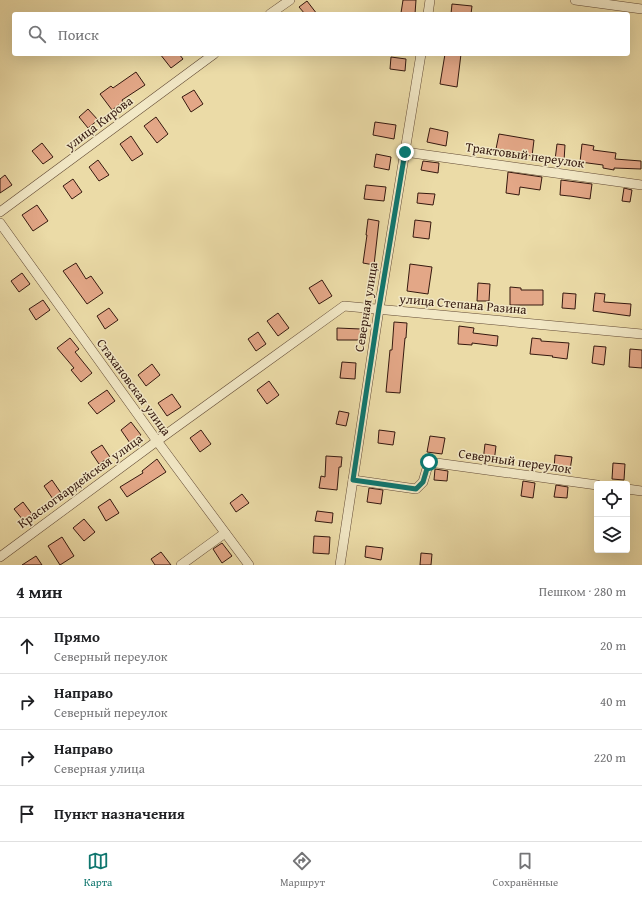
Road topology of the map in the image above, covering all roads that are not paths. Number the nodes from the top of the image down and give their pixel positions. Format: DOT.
graph roads {
  1 [pos="290,0"];
  2 [pos="430,0"];
  3 [pos="576,0"];
  4 [pos="642,9"];
  5 [pos="273,12"];
  6 [pos="428,12"];
  7 [pos="211,56"];
  8 [pos="421,56"];
  9 [pos="405,152"];
  10 [pos="642,185"];
  11 [pos="0,212"];
  12 [pos="0,223"];
  13 [pos="379,308"];
  14 [pos="642,334"];
  15 [pos="157,441"];
  16 [pos="353,480"];
  17 [pos="594,485"];
  18 [pos="630,489"];
  19 [pos="642,491"];
  20 [pos="225,533"];
  21 [pos="0,557"];
  22 [pos="181,565"];
  23 [pos="249,565"];
  24 [pos="340,565"];
  1 -- 5 [label="street"];
  2 -- 6 [label="street"];
  3 -- 4 [label="street"];
  7 -- 11 [label="street, улица Кирова"];
  8 -- 9 [label="street, Северная улица"];
  9 -- 10 [label="street, Трактовый переулок"];
  9 -- 13 [label="street, Северная улица"];
  12 -- 15 [label="street, Стахановская улица"];
  13 -- 14 [label="street, улица Степана Разина"];
  13 -- 15 [label="street, улица Степана Разина"];
  13 -- 16 [label="street, Северная улица"];
  15 -- 20 [label="street, Стахановская улица"];
  15 -- 21 [label="street, Красногвардейская улица"];
  16 -- 17 [label="street, Северный переулок"];
  16 -- 24 [label="street, Северная улица"];
  18 -- 19 [label="street"];
  20 -- 22 [label="street"];
  20 -- 23 [label="street, Стахановская улица"];
}
